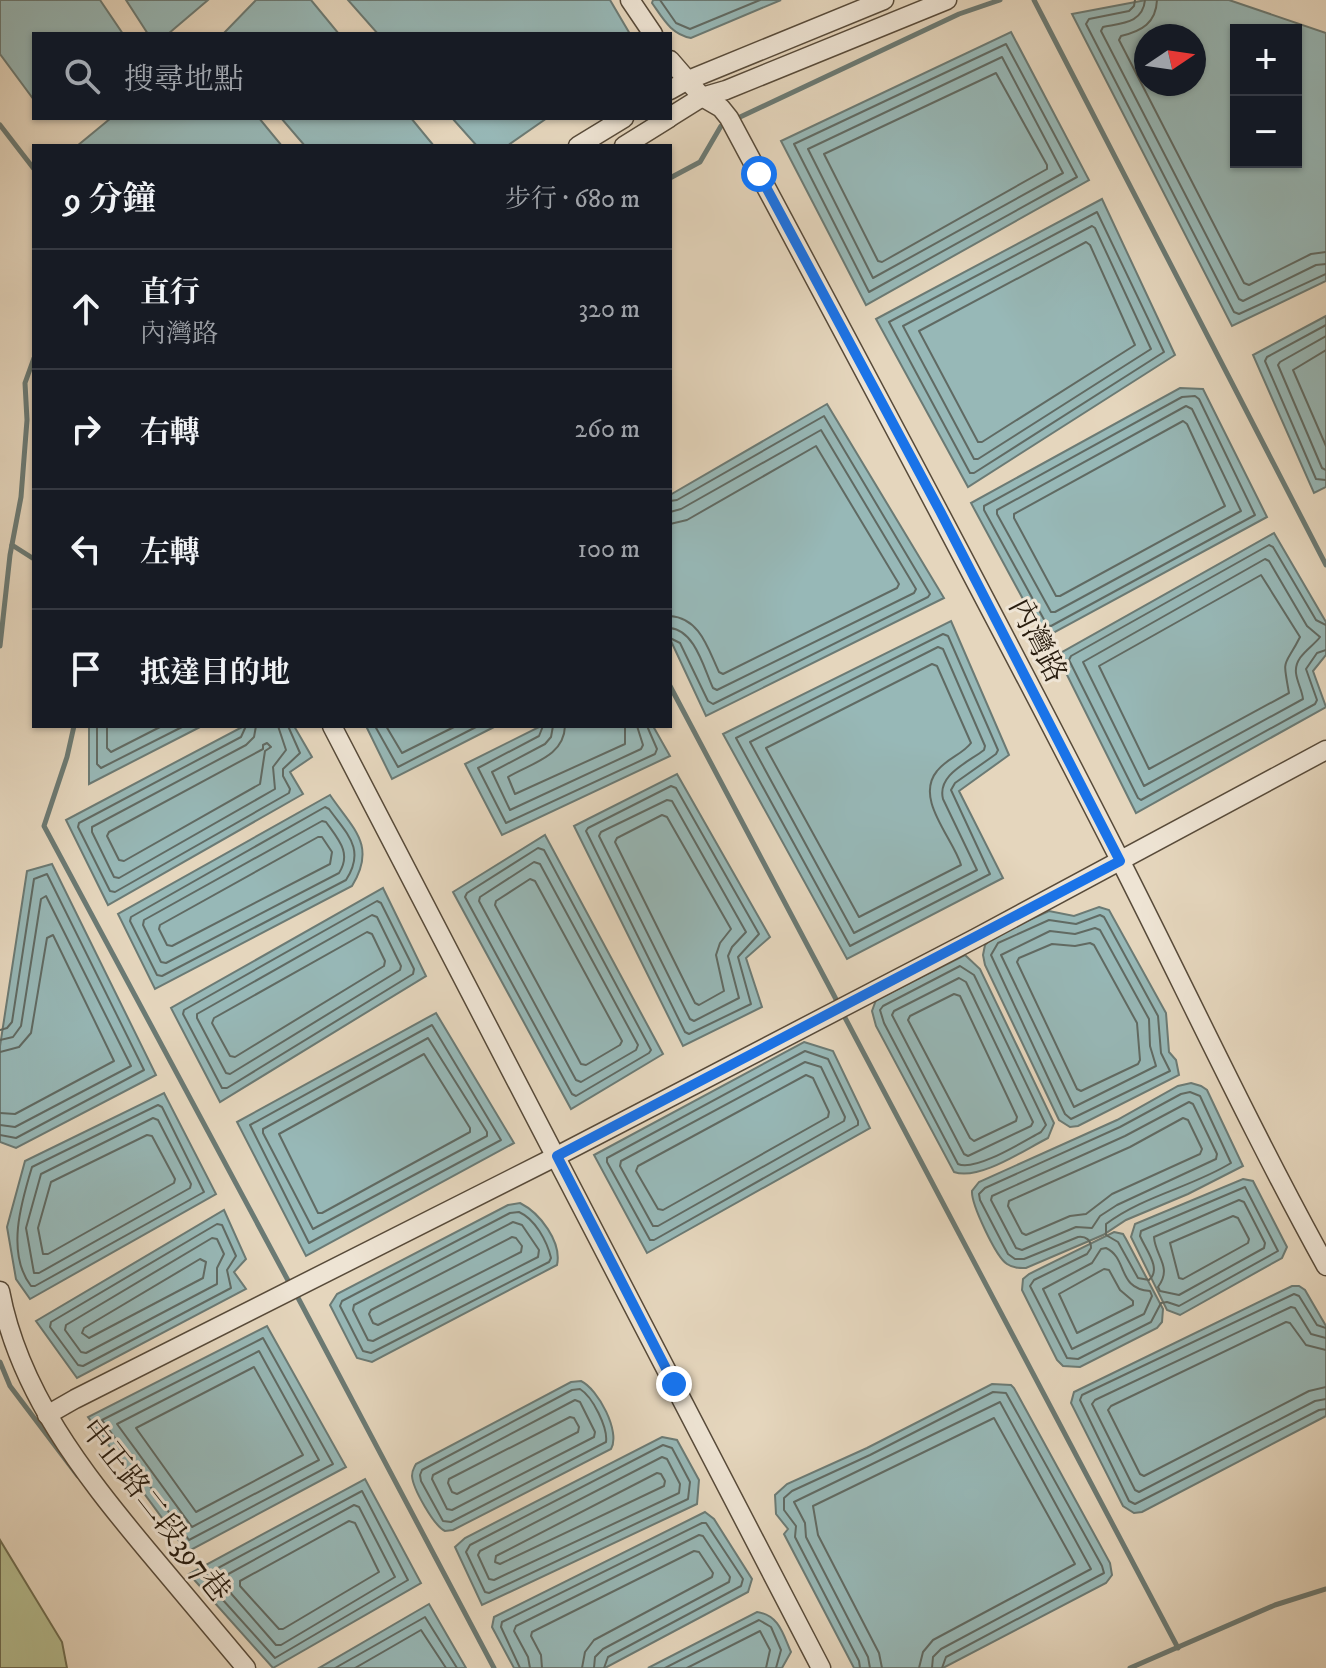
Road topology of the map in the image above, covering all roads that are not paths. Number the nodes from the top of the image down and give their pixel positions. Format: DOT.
graph roads {
  1 [pos="630,0"];
  2 [pos="884,0"];
  3 [pos="947,0"];
  4 [pos="652,32"];
  5 [pos="672,66"];
  6 [pos="678,86"];
  7 [pos="702,97"];
  8 [pos="672,117"];
  9 [pos="621,120"];
  10 [pos="667,120"];
  11 [pos="581,144"];
  12 [pos="627,144"];
  13 [pos="333,728"];
  14 [pos="1326,750"];
  15 [pos="1120,861"];
  16 [pos="557,1156"];
  17 [pos="1326,1266"];
  18 [pos="0,1291"];
  19 [pos="47,1415"];
  20 [pos="246,1668"];
  21 [pos="821,1668"];
  1 -- 4 [label="street"];
  2 -- 6 [label="street"];
  3 -- 7 [label="street"];
  5 -- 6 [label="street, 內灣路"];
  6 -- 7 [label="street, 內灣路"];
  7 -- 8 [label="street"];
  7 -- 15 [label="street, 內灣路"];
  9 -- 11 [label="street"];
  10 -- 12 [label="street"];
  13 -- 16 [label="street"];
  14 -- 15 [label="street"];
  15 -- 16 [label="street"];
  15 -- 17 [label="street, 內灣路"];
  16 -- 19 [label="street"];
  16 -- 21 [label="street"];
  18 -- 19 [label="street, 中正路二段397巷"];
  19 -- 20 [label="street, 中正路二段397巷"];
}
